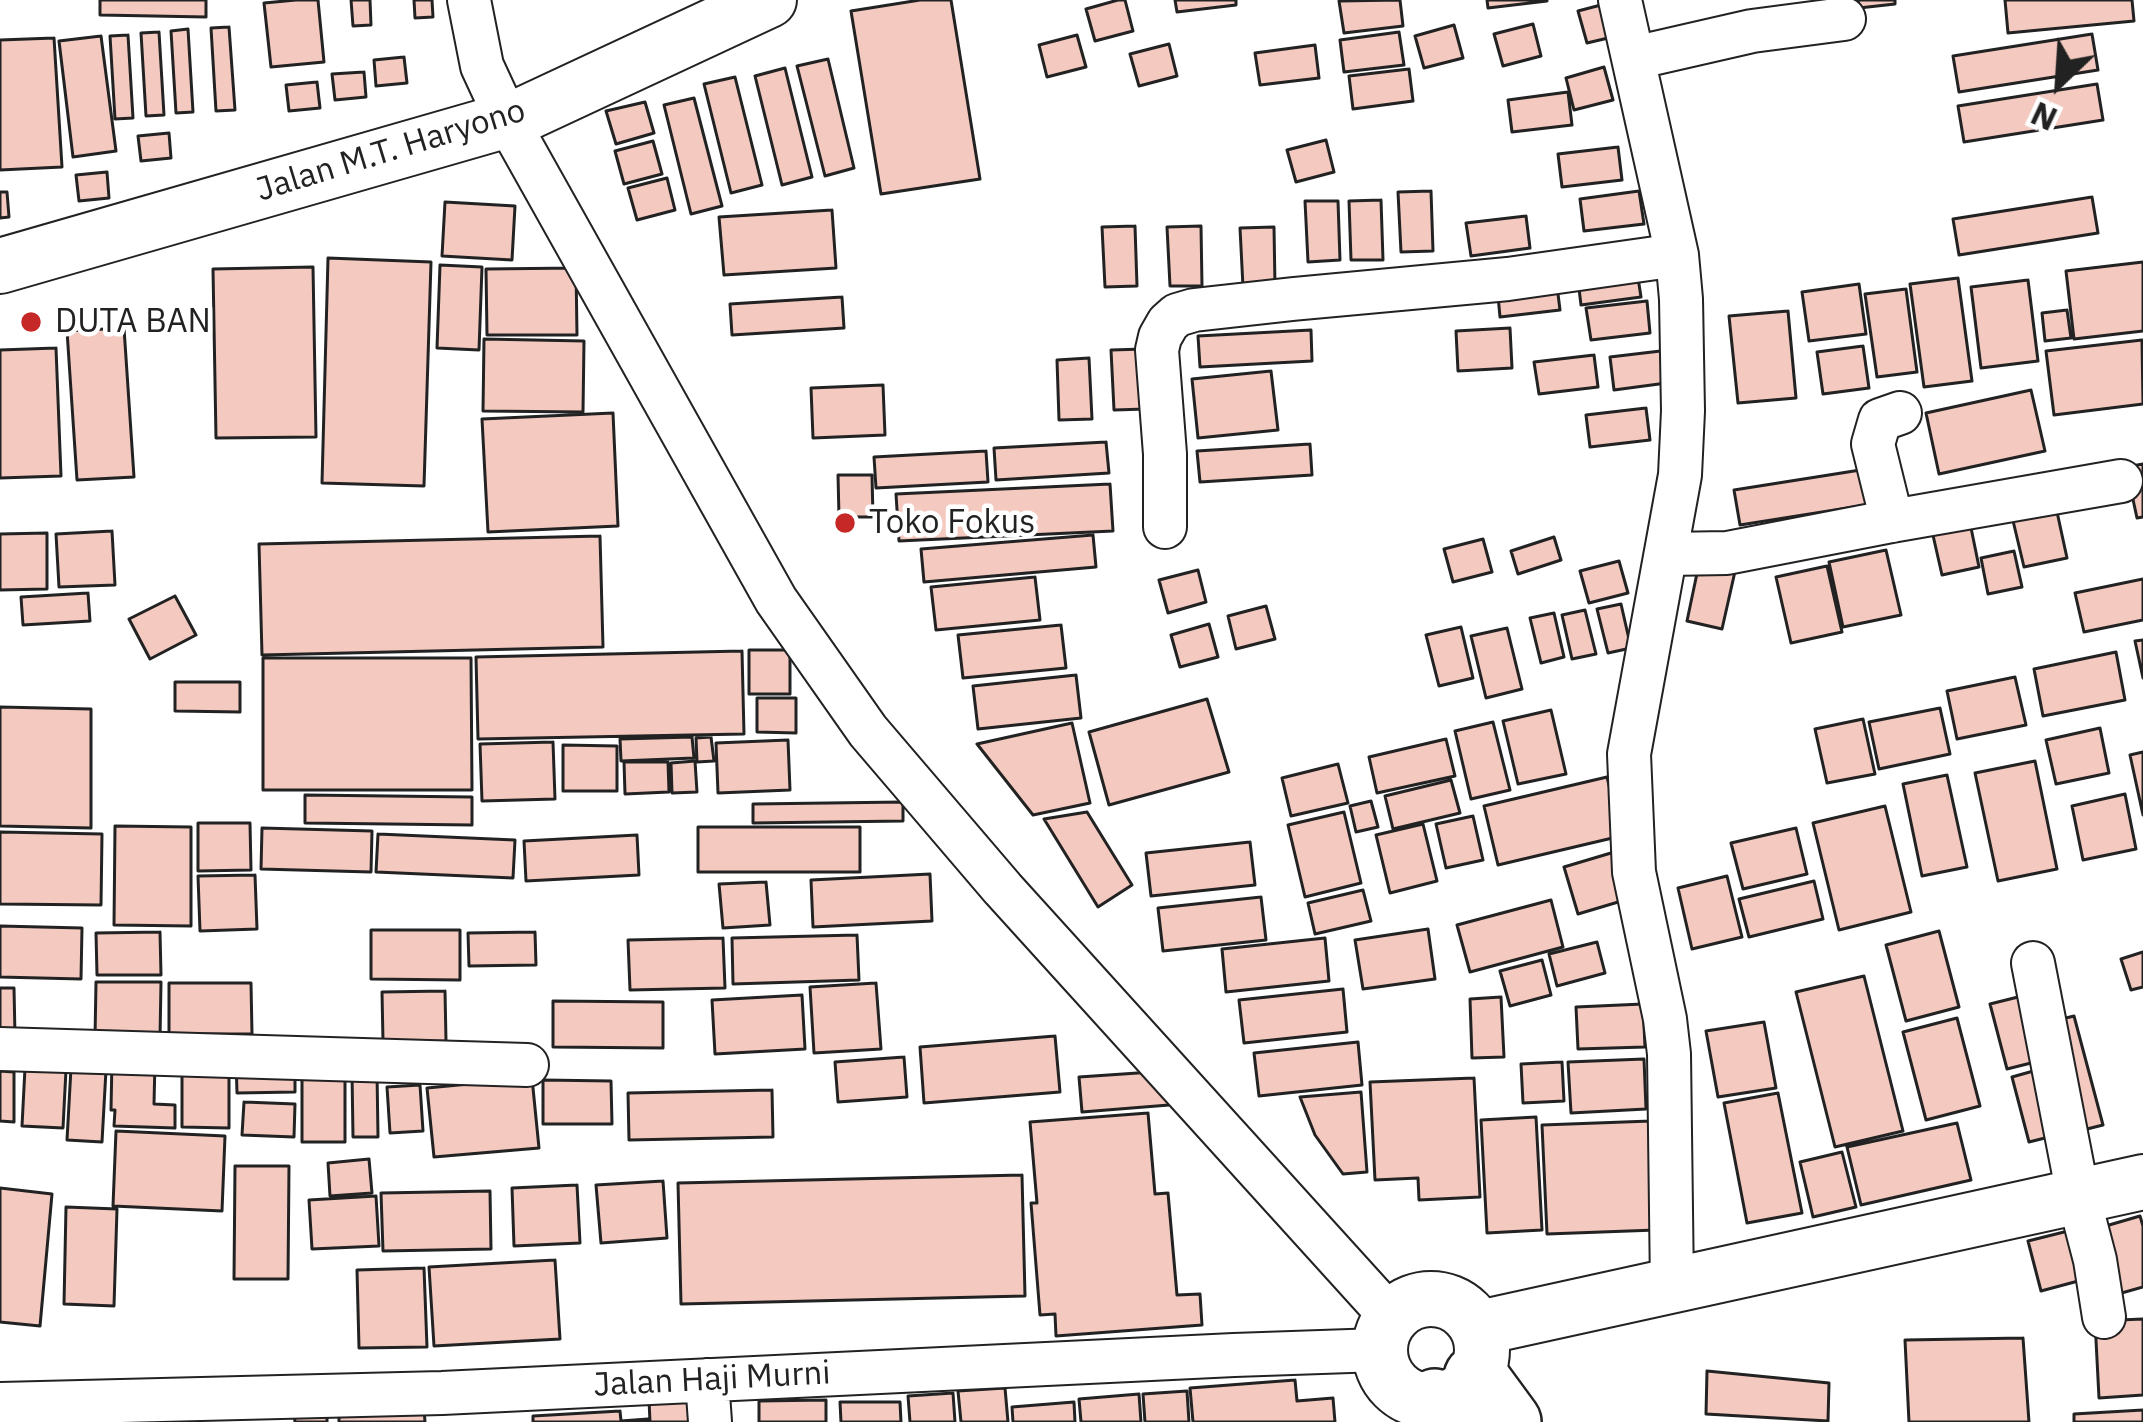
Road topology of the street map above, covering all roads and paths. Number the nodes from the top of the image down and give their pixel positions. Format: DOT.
graph roads {
  1 [pos="469,0"];
  2 [pos="769,0"];
  3 [pos="1621,0"];
  4 [pos="1844,20"];
  5 [pos="1634,58"];
  6 [pos="507,120"];
  7 [pos="1677,255"];
  8 [pos="0,266"];
  9 [pos="1900,413"];
  10 [pos="2121,481"];
  11 [pos="1892,520"];
  12 [pos="1165,526"];
  13 [pos="1667,554"];
  14 [pos="2033,963"];
  15 [pos="0,1049"];
  16 [pos="527,1065"];
  17 [pos="2143,1182"];
  18 [pos="2078,1195"];
  19 [pos="1672,1287"];
  20 [pos="2104,1317"];
  21 [pos="1385,1334"];
  22 [pos="1470,1390"];
  23 [pos="708,1401"];
  24 [pos="0,1404"];
  1 -- 6 [label="street"];
  2 -- 6 [label="main road, Jalan M.T. Haryono"];
  3 -- 5 [label="street"];
  4 -- 5 [label="street"];
  5 -- 7 [label="street"];
  6 -- 8 [label="main road, Jalan M.T. Haryono"];
  6 -- 21 [label="street"];
  7 -- 12 [label="street"];
  7 -- 13 [label="street"];
  9 -- 11 [label="street"];
  10 -- 11 [label="street"];
  11 -- 13 [label="street"];
  13 -- 19 [label="street"];
  14 -- 18 [label="street"];
  15 -- 16 [label="street"];
  17 -- 18 [label="main road"];
  18 -- 19 [label="main road"];
  18 -- 20 [label="street"];
  19 -- 22 [label="main road"];
  21 -- 22 [label="main road"];
  21 -- 22 [label="main road"];
  21 -- 23 [label="street, Jalan Haji Murni"];
  23 -- 24 [label="street, Jalan Haji Murni"];
}
